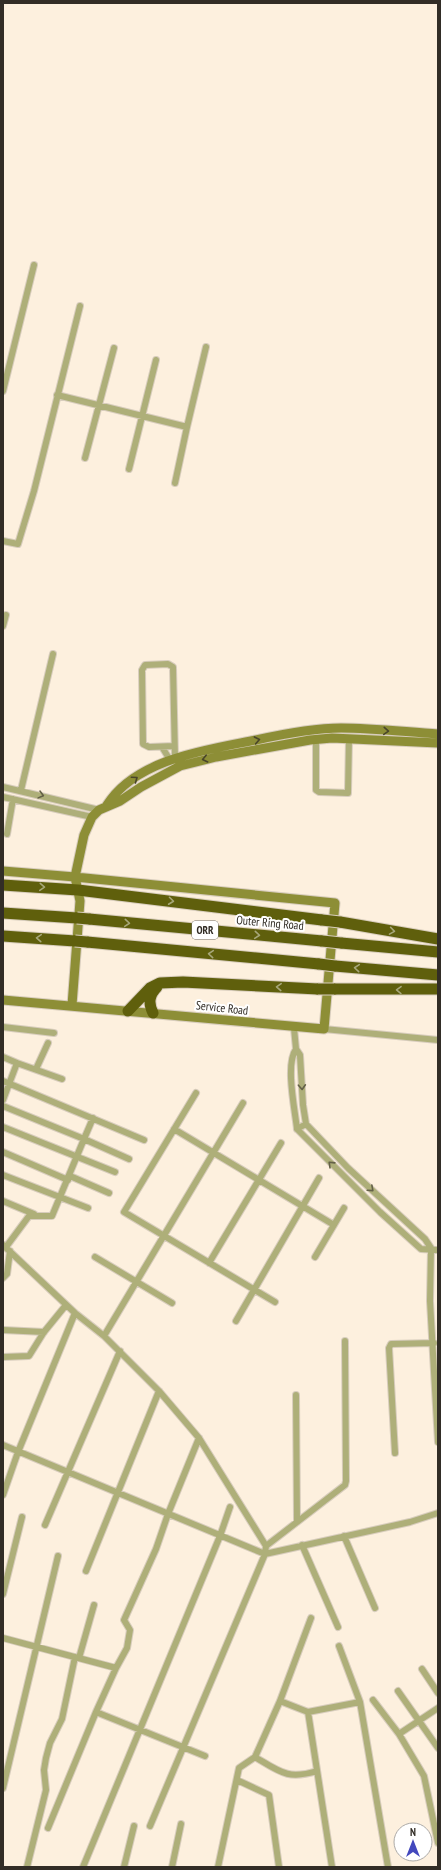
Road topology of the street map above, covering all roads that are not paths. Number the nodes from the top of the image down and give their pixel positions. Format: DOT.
graph roads {
  1 [pos="34,265"];
  2 [pos="80,306"];
  3 [pos="206,347"];
  4 [pos="114,348"];
  5 [pos="156,360"];
  6 [pos="3,392"];
  7 [pos="57,395"];
  8 [pos="100,405"];
  9 [pos="142,416"];
  10 [pos="187,426"];
  11 [pos="84,458"];
  12 [pos="129,469"];
  13 [pos="175,483"];
  14 [pos="3,541"];
  15 [pos="6,615"];
  16 [pos="3,626"];
  17 [pos="53,654"];
  18 [pos="438,734"];
  19 [pos="349,738"];
  20 [pos="316,740"];
  21 [pos="438,743"];
  22 [pos="174,746"];
  23 [pos="162,747"];
  24 [pos="173,759"];
  25 [pos="3,787"];
  26 [pos="21,790"];
  27 [pos="3,797"];
  28 [pos="13,799"];
  29 [pos="99,811"];
  30 [pos="7,834"];
  31 [pos="3,871"];
  32 [pos="75,876"];
  33 [pos="3,885"];
  34 [pos="78,890"];
  35 [pos="3,912"];
  36 [pos="3,936"];
  37 [pos="438,939"];
  38 [pos="438,952"];
  39 [pos="438,975"];
  40 [pos="160,983"];
  41 [pos="438,989"];
  42 [pos="3,1000"];
  43 [pos="72,1005"];
  44 [pos="128,1011"];
  45 [pos="153,1013"];
  46 [pos="3,1027"];
  47 [pos="294,1028"];
  48 [pos="324,1029"];
  49 [pos="54,1033"];
  50 [pos="438,1040"];
  51 [pos="48,1043"];
  52 [pos="296,1049"];
  53 [pos="3,1057"];
  54 [pos="17,1063"];
  55 [pos="36,1069"];
  56 [pos="62,1079"];
  57 [pos="3,1081"];
  58 [pos="10,1084"];
  59 [pos="196,1093"];
  60 [pos="3,1100"];
  61 [pos="243,1103"];
  62 [pos="3,1106"];
  63 [pos="93,1118"];
  64 [pos="306,1124"];
  65 [pos="3,1127"];
  66 [pos="174,1129"];
  67 [pos="297,1129"];
  68 [pos="84,1139"];
  69 [pos="144,1140"];
  70 [pos="281,1143"];
  71 [pos="3,1152"];
  72 [pos="214,1152"];
  73 [pos="78,1157"];
  74 [pos="129,1159"];
  75 [pos="114,1172"];
  76 [pos="3,1175"];
  77 [pos="69,1178"];
  78 [pos="319,1178"];
  79 [pos="259,1180"];
  80 [pos="109,1193"];
  81 [pos="61,1198"];
  82 [pos="3,1200"];
  83 [pos="388,1204"];
  84 [pos="303,1206"];
  85 [pos="88,1208"];
  86 [pos="344,1208"];
  87 [pos="380,1212"];
  88 [pos="37,1216"];
  89 [pos="334,1226"];
  90 [pos="164,1236"];
  91 [pos="6,1248"];
  92 [pos="431,1248"];
  93 [pos="438,1250"];
  94 [pos="95,1257"];
  95 [pos="315,1257"];
  96 [pos="209,1263"];
  97 [pos="3,1278"];
  98 [pos="137,1282"];
  99 [pos="254,1290"];
  100 [pos="430,1301"];
  101 [pos="438,1301"];
  102 [pos="275,1302"];
  103 [pos="172,1303"];
  104 [pos="66,1305"];
  105 [pos="75,1314"];
  106 [pos="236,1321"];
  107 [pos="3,1330"];
  108 [pos="44,1332"];
  109 [pos="104,1336"];
  110 [pos="345,1341"];
  111 [pos="434,1343"];
  112 [pos="120,1351"];
  113 [pos="3,1357"];
  114 [pos="159,1391"];
  115 [pos="296,1395"];
  116 [pos="199,1438"];
  117 [pos="438,1442"];
  118 [pos="3,1446"];
  119 [pos="18,1452"];
  120 [pos="395,1453"];
  121 [pos="68,1472"];
  122 [pos="118,1493"];
  123 [pos="3,1495"];
  124 [pos="230,1507"];
  125 [pos="438,1513"];
  126 [pos="168,1514"];
  127 [pos="22,1517"];
  128 [pos="297,1522"];
  129 [pos="45,1525"];
  130 [pos="220,1536"];
  131 [pos="344,1536"];
  132 [pos="302,1545"];
  133 [pos="266,1546"];
  134 [pos="266,1554"];
  135 [pos="58,1556"];
  136 [pos="86,1571"];
  137 [pos="3,1594"];
  138 [pos="94,1605"];
  139 [pos="375,1608"];
  140 [pos="311,1618"];
  141 [pos="338,1627"];
  142 [pos="3,1638"];
  143 [pos="36,1646"];
  144 [pos="339,1646"];
  145 [pos="77,1657"];
  146 [pos="116,1668"];
  147 [pos="422,1669"];
  148 [pos="398,1691"];
  149 [pos="438,1693"];
  150 [pos="280,1700"];
  151 [pos="373,1700"];
  152 [pos="360,1702"];
  153 [pos="438,1708"];
  154 [pos="96,1712"];
  155 [pos="308,1712"];
  156 [pos="419,1720"];
  157 [pos="140,1730"];
  158 [pos="399,1734"];
  159 [pos="183,1748"];
  160 [pos="438,1748"];
  161 [pos="205,1756"];
  162 [pos="256,1757"];
  163 [pos="317,1771"];
  164 [pos="237,1780"];
  165 [pos="3,1788"];
  166 [pos="181,1824"];
  167 [pos="134,1826"];
  168 [pos="150,1826"];
  169 [pos="48,1828"];
  170 [pos="438,1843"];
  171 [pos="26,1867"];
  172 [pos="83,1867"];
  173 [pos="124,1867"];
  174 [pos="172,1867"];
  175 [pos="218,1867"];
  176 [pos="278,1867"];
  177 [pos="332,1867"];
  178 [pos="388,1867"];
  1 -- 6 [label="street"];
  2 -- 7 [label="street"];
  3 -- 10 [label="street"];
  4 -- 8 [label="street"];
  5 -- 9 [label="street"];
  7 -- 8 [label="street"];
  7 -- 14 [label="street"];
  8 -- 9 [label="street"];
  8 -- 11 [label="street"];
  9 -- 10 [label="street"];
  9 -- 12 [label="street"];
  10 -- 13 [label="street"];
  15 -- 16 [label="street"];
  17 -- 26 [label="street"];
  24 -- 18 [label="main road, one-way"];
  19 -- 20 [label="main road"];
  19 -- 20 [label="street"];
  19 -- 21 [label="main road"];
  20 -- 29 [label="main road, one-way"];
  22 -- 23 [label="street"];
  22 -- 23 [label="street"];
  22 -- 24 [label="street"];
  23 -- 24 [label="street"];
  29 -- 24 [label="main road, one-way"];
  25 -- 26 [label="street"];
  26 -- 29 [label="street, one-way"];
  27 -- 28 [label="street"];
  28 -- 29 [label="street"];
  28 -- 30 [label="street"];
  29 -- 32 [label="main road"];
  31 -- 32 [label="main road"];
  32 -- 34 [label="main road"];
  32 -- 48 [label="main road"];
  33 -- 34 [label="highway, one-way"];
  34 -- 37 [label="highway, one-way, bridge"];
  34 -- 43 [label="main road"];
  35 -- 38 [label="highway, Outer Ring Road / ORR, one-way, bridge"];
  39 -- 36 [label="highway, ORR, one-way, bridge"];
  41 -- 40 [label="highway, one-way, bridge"];
  40 -- 44 [label="highway"];
  40 -- 45 [label="highway"];
  42 -- 43 [label="main road, Service Road"];
  43 -- 44 [label="main road, Service Road"];
  44 -- 45 [label="main road, Service Road"];
  45 -- 47 [label="main road, Service Road"];
  46 -- 49 [label="street"];
  47 -- 48 [label="main road, Service Road"];
  47 -- 52 [label="street"];
  48 -- 50 [label="street, Service Road"];
  51 -- 55 [label="street"];
  52 -- 64 [label="street, one-way"];
  52 -- 67 [label="street"];
  53 -- 54 [label="street"];
  54 -- 55 [label="street"];
  54 -- 58 [label="street"];
  55 -- 56 [label="street"];
  57 -- 58 [label="street"];
  58 -- 60 [label="street"];
  58 -- 63 [label="street"];
  59 -- 66 [label="street"];
  61 -- 72 [label="street"];
  62 -- 68 [label="street"];
  63 -- 68 [label="street"];
  63 -- 69 [label="street"];
  64 -- 67 [label="street"];
  64 -- 83 [label="street, one-way"];
  65 -- 73 [label="street"];
  66 -- 72 [label="street"];
  66 -- 90 [label="street"];
  87 -- 67 [label="street, one-way"];
  68 -- 73 [label="street"];
  68 -- 74 [label="street"];
  70 -- 79 [label="street"];
  71 -- 77 [label="street"];
  72 -- 79 [label="street"];
  72 -- 90 [label="street"];
  73 -- 75 [label="street"];
  73 -- 77 [label="street"];
  76 -- 81 [label="street"];
  77 -- 80 [label="street"];
  77 -- 81 [label="street"];
  78 -- 84 [label="street"];
  79 -- 84 [label="street"];
  79 -- 96 [label="street"];
  81 -- 85 [label="street"];
  81 -- 88 [label="street"];
  82 -- 88 [label="street"];
  83 -- 87 [label="street"];
  83 -- 92 [label="street"];
  84 -- 89 [label="street"];
  84 -- 99 [label="street"];
  86 -- 89 [label="street"];
  87 -- 92 [label="street"];
  88 -- 91 [label="street"];
  89 -- 95 [label="street"];
  90 -- 96 [label="street"];
  90 -- 98 [label="street"];
  91 -- 97 [label="street"];
  91 -- 104 [label="street"];
  92 -- 93 [label="street"];
  92 -- 100 [label="street"];
  94 -- 98 [label="street"];
  96 -- 99 [label="street"];
  98 -- 103 [label="street"];
  98 -- 109 [label="street"];
  99 -- 102 [label="street"];
  99 -- 106 [label="street"];
  100 -- 101 [label="street"];
  100 -- 111 [label="street"];
  104 -- 105 [label="street"];
  104 -- 108 [label="street"];
  105 -- 109 [label="street"];
  105 -- 119 [label="street"];
  107 -- 108 [label="street"];
  108 -- 113 [label="street"];
  109 -- 112 [label="street"];
  110 -- 128 [label="street"];
  111 -- 117 [label="street"];
  111 -- 120 [label="street"];
  112 -- 114 [label="street"];
  112 -- 121 [label="street"];
  114 -- 116 [label="street"];
  114 -- 122 [label="street"];
  115 -- 128 [label="street"];
  116 -- 126 [label="street"];
  116 -- 133 [label="street"];
  118 -- 119 [label="street"];
  119 -- 121 [label="street"];
  119 -- 123 [label="street"];
  121 -- 122 [label="street"];
  121 -- 129 [label="street"];
  122 -- 126 [label="street"];
  122 -- 136 [label="street"];
  124 -- 130 [label="street"];
  125 -- 131 [label="street"];
  126 -- 130 [label="street"];
  126 -- 146 [label="street"];
  127 -- 137 [label="street"];
  128 -- 133 [label="street"];
  130 -- 134 [label="street"];
  130 -- 157 [label="street"];
  131 -- 132 [label="street"];
  131 -- 139 [label="street"];
  132 -- 134 [label="street"];
  132 -- 141 [label="street"];
  133 -- 134 [label="street"];
  134 -- 159 [label="street"];
  135 -- 143 [label="street"];
  138 -- 145 [label="street"];
  140 -- 150 [label="street"];
  142 -- 143 [label="street"];
  143 -- 145 [label="street"];
  143 -- 165 [label="street"];
  144 -- 152 [label="street"];
  145 -- 146 [label="street"];
  145 -- 171 [label="street"];
  146 -- 154 [label="street"];
  147 -- 149 [label="street"];
  148 -- 156 [label="street"];
  150 -- 155 [label="street"];
  150 -- 162 [label="street"];
  151 -- 158 [label="street"];
  152 -- 155 [label="street"];
  152 -- 178 [label="street"];
  153 -- 156 [label="street"];
  154 -- 157 [label="street"];
  154 -- 169 [label="street"];
  155 -- 163 [label="street"];
  156 -- 158 [label="street"];
  156 -- 160 [label="street"];
  157 -- 159 [label="street"];
  157 -- 172 [label="street"];
  158 -- 170 [label="street"];
  159 -- 161 [label="street"];
  159 -- 168 [label="street"];
  162 -- 163 [label="street"];
  162 -- 164 [label="street"];
  163 -- 177 [label="street"];
  164 -- 175 [label="street"];
  164 -- 176 [label="street"];
  166 -- 174 [label="street"];
  167 -- 173 [label="street"];
}
